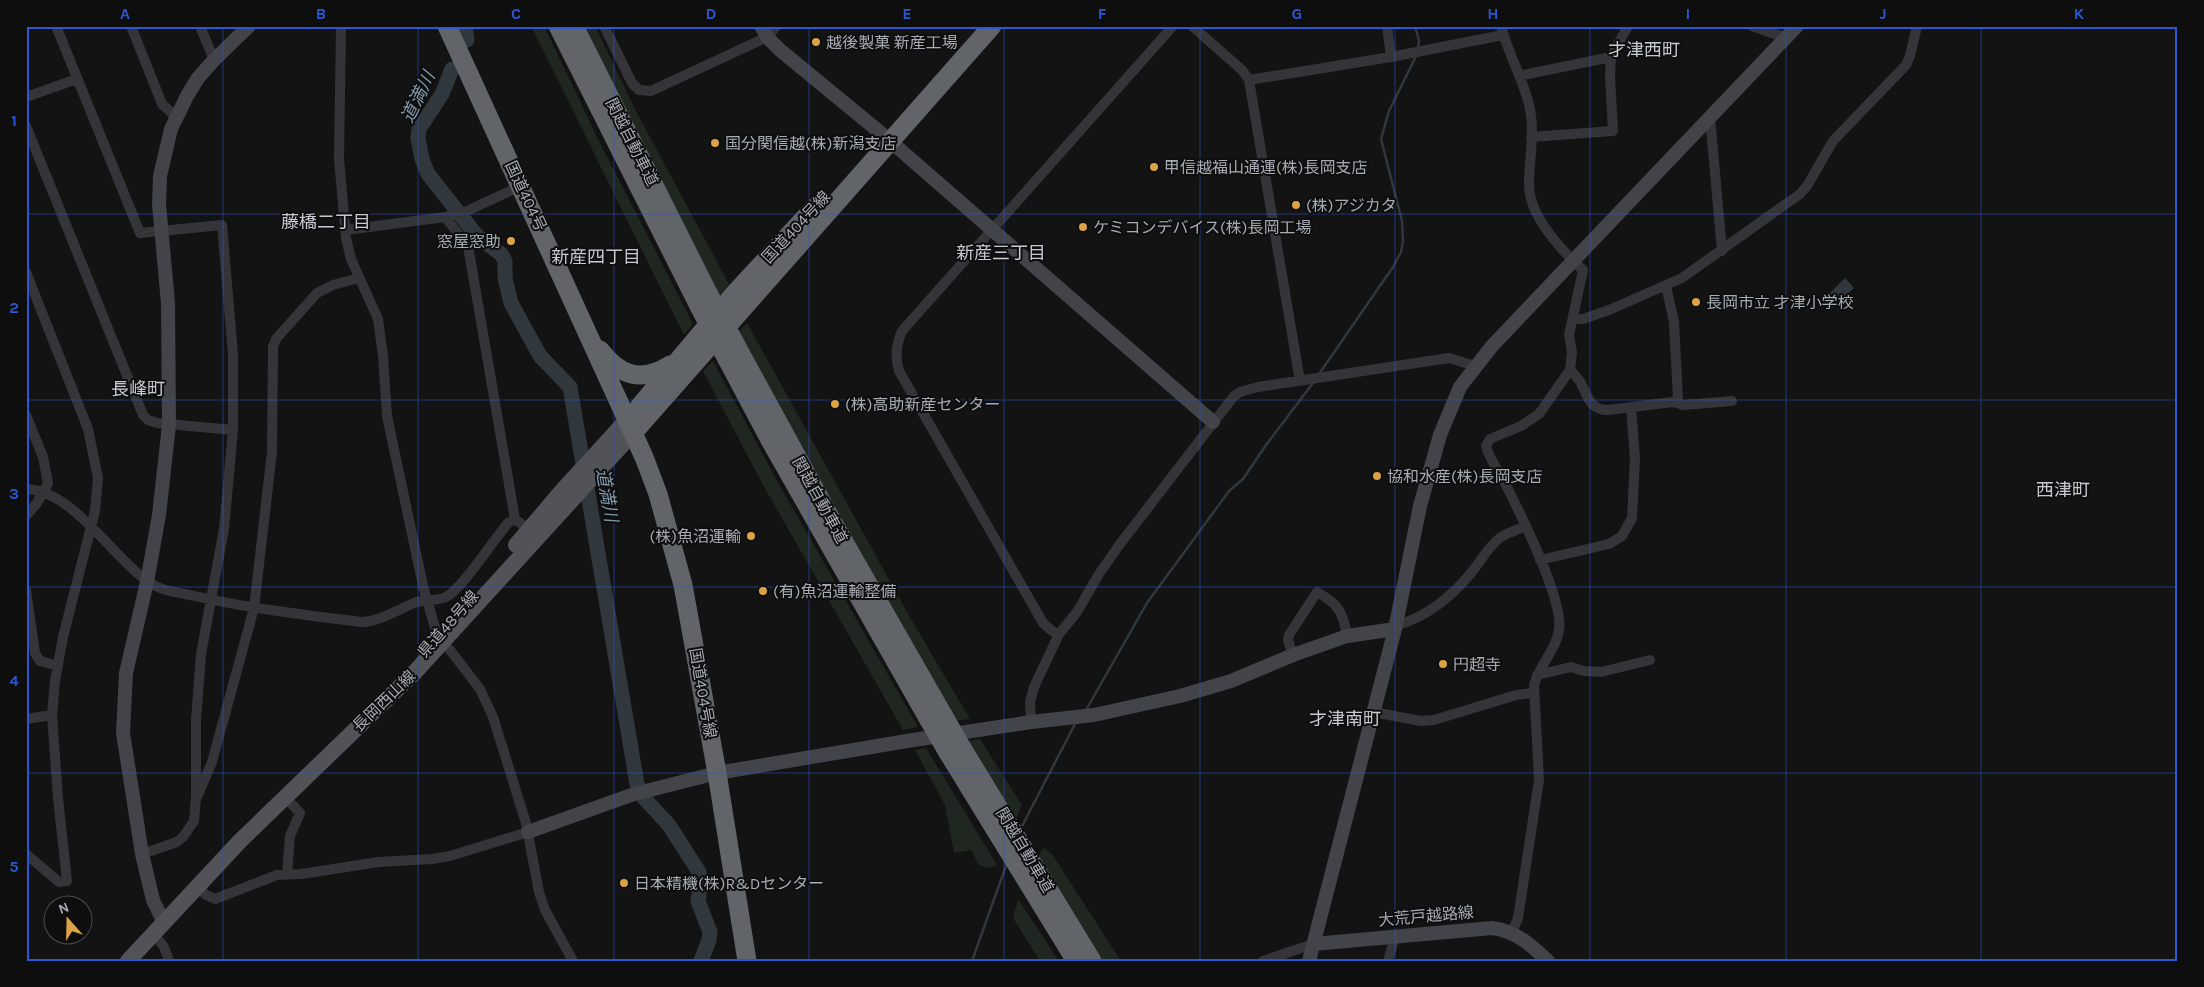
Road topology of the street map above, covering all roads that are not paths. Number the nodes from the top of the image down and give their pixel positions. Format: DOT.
graph roads {
  1 [pos="56,26"];
  2 [pos="131,26"];
  3 [pos="200,26"];
  4 [pos="250,26"];
  5 [pos="341,26"];
  6 [pos="447,26"];
  7 [pos="558,26"];
  8 [pos="574,26"];
  9 [pos="604,26"];
  10 [pos="777,26"];
  11 [pos="980,26"];
  12 [pos="992,26"];
  13 [pos="1173,26"];
  14 [pos="1192,26"];
  15 [pos="1387,26"];
  16 [pos="1628,26"];
  17 [pos="1752,26"];
  18 [pos="1797,26"];
  19 [pos="1917,26"];
  20 [pos="1502,31"];
  21 [pos="764,32"];
  22 [pos="1786,38"];
  23 [pos="1391,56"];
  24 [pos="1612,57"];
  25 [pos="214,60"];
  26 [pos="1519,76"];
  27 [pos="76,80"];
  28 [pos="1250,80"];
  29 [pos="26,97"];
  30 [pos="176,117"];
  31 [pos="1710,117"];
  32 [pos="26,126"];
  33 [pos="1531,137"];
  34 [pos="886,138"];
  35 [pos="521,186"];
  36 [pos="445,217"];
  37 [pos="161,230"];
  38 [pos="346,230"];
  39 [pos="992,231"];
  40 [pos="1722,251"];
  41 [pos="1573,261"];
  42 [pos="27,277"];
  43 [pos="359,278"];
  44 [pos="1666,286"];
  45 [pos="704,300"];
  46 [pos="1574,319"];
  47 [pos="588,335"];
  48 [pos="680,359"];
  49 [pos="1475,366"];
  50 [pos="1570,370"];
  51 [pos="1300,381"];
  52 [pos="1732,401"];
  53 [pos="1673,402"];
  54 [pos="1631,407"];
  55 [pos="26,415"];
  56 [pos="1213,422"];
  57 [pos="169,425"];
  58 [pos="629,427"];
  59 [pos="234,430"];
  60 [pos="26,489"];
  61 [pos="44,492"];
  62 [pos="26,516"];
  63 [pos="515,519"];
  64 [pos="1526,526"];
  65 [pos="91,528"];
  66 [pos="529,530"];
  67 [pos="1540,560"];
  68 [pos="147,582"];
  69 [pos="26,590"];
  70 [pos="426,599"];
  71 [pos="210,600"];
  72 [pos="254,608"];
  73 [pos="1395,627"];
  74 [pos="1060,634"];
  75 [pos="1347,636"];
  76 [pos="440,640"];
  77 [pos="1293,654"];
  78 [pos="1650,660"];
  79 [pos="58,666"];
  80 [pos="1537,675"];
  81 [pos="1533,692"];
  82 [pos="1373,712"];
  83 [pos="52,715"];
  84 [pos="26,719"];
  85 [pos="1031,722"];
  86 [pos="717,773"];
  87 [pos="196,797"];
  88 [pos="284,797"];
  89 [pos="528,832"];
  90 [pos="240,841"];
  91 [pos="26,854"];
  92 [pos="142,854"];
  93 [pos="287,874"];
  94 [pos="1035,881"];
  95 [pos="198,887"];
  96 [pos="159,928"];
  97 [pos="1512,932"];
  98 [pos="1394,936"];
  99 [pos="1313,944"];
  100 [pos="128,961"];
  101 [pos="169,961"];
  102 [pos="573,961"];
  103 [pos="747,961"];
  104 [pos="1076,961"];
  105 [pos="1092,961"];
  106 [pos="1263,961"];
  107 [pos="1309,961"];
  108 [pos="1388,961"];
  109 [pos="1548,961"];
  1 -- 27 [label="street"];
  2 -- 30 [label="street"];
  3 -- 25 [label="street"];
  4 -- 25 [label="street"];
  5 -- 38 [label="street"];
  6 -- 35 [label="highway, 国道404号"];
  7 -- 45 [label="highway, 関越自動車道"];
  8 -- 45 [label="highway, 関越自動車道"];
  9 -- 21 [label="street"];
  10 -- 21 [label="street"];
  11 -- 34 [label="highway, 国道404号線"];
  12 -- 34 [label="highway, 国道404号線"];
  13 -- 39 [label="street"];
  14 -- 28 [label="street"];
  15 -- 23 [label="street"];
  16 -- 24 [label="street"];
  17 -- 22 [label="street"];
  18 -- 22 [label="street"];
  19 -- 40 [label="street"];
  20 -- 23 [label="street"];
  20 -- 26 [label="street"];
  21 -- 34 [label="street"];
  22 -- 31 [label="street"];
  23 -- 28 [label="street"];
  24 -- 26 [label="street"];
  24 -- 33 [label="street"];
  25 -- 30 [label="street"];
  26 -- 33 [label="street"];
  27 -- 29 [label="street"];
  27 -- 37 [label="street"];
  28 -- 51 [label="street"];
  30 -- 37 [label="street"];
  31 -- 40 [label="street"];
  31 -- 41 [label="street"];
  32 -- 57 [label="street"];
  33 -- 41 [label="street"];
  34 -- 39 [label="street"];
  34 -- 48 [label="highway, 国道404号線"];
  34 -- 58 [label="highway, 国道404号線"];
  35 -- 36 [label="street"];
  35 -- 47 [label="highway, 国道404号"];
  36 -- 38 [label="street"];
  36 -- 63 [label="street"];
  37 -- 57 [label="street"];
  37 -- 59 [label="street"];
  38 -- 43 [label="street"];
  39 -- 56 [label="street"];
  39 -- 74 [label="street"];
  40 -- 44 [label="street"];
  41 -- 46 [label="street"];
  41 -- 49 [label="street"];
  42 -- 65 [label="street"];
  43 -- 70 [label="street"];
  43 -- 72 [label="street"];
  44 -- 46 [label="street"];
  44 -- 53 [label="street"];
  45 -- 94 [label="highway, 関越自動車道, bridge"];
  46 -- 50 [label="street"];
  47 -- 48 [label="highway"];
  47 -- 58 [label="highway, 国道404号"];
  48 -- 58 [label="highway, 国道404号線"];
  49 -- 51 [label="street"];
  49 -- 73 [label="street"];
  50 -- 54 [label="street"];
  50 -- 64 [label="street"];
  51 -- 56 [label="street"];
  52 -- 53 [label="street"];
  53 -- 54 [label="street"];
  54 -- 67 [label="street"];
  55 -- 61 [label="street"];
  56 -- 74 [label="street"];
  57 -- 59 [label="street"];
  57 -- 68 [label="street"];
  58 -- 66 [label="main road, 県道48号線"];
  58 -- 76 [label="main road, 長岡西山線"];
  58 -- 86 [label="highway, 国道404号線"];
  59 -- 71 [label="street"];
  60 -- 61 [label="street"];
  61 -- 62 [label="street"];
  61 -- 65 [label="street"];
  63 -- 66 [label="street"];
  63 -- 70 [label="street"];
  64 -- 67 [label="street"];
  64 -- 73 [label="street"];
  65 -- 68 [label="street"];
  65 -- 79 [label="street"];
  66 -- 76 [label="main road, 県道48号線"];
  67 -- 80 [label="street"];
  68 -- 71 [label="street"];
  68 -- 92 [label="street"];
  69 -- 79 [label="street"];
  70 -- 72 [label="street"];
  70 -- 76 [label="street"];
  71 -- 72 [label="street"];
  71 -- 87 [label="street"];
  72 -- 87 [label="street"];
  73 -- 75 [label="street"];
  73 -- 82 [label="street"];
  74 -- 85 [label="street"];
  75 -- 77 [label="street"];
  75 -- 77 [label="street"];
  76 -- 88 [label="main road, 長岡西山線"];
  76 -- 89 [label="street"];
  76 -- 90 [label="main road, 県道48号線"];
  77 -- 85 [label="street"];
  78 -- 80 [label="street"];
  79 -- 83 [label="street"];
  80 -- 81 [label="street"];
  81 -- 82 [label="street"];
  81 -- 97 [label="street"];
  82 -- 99 [label="street"];
  83 -- 84 [label="street"];
  83 -- 91 [label="street"];
  85 -- 86 [label="street"];
  86 -- 89 [label="street"];
  86 -- 103 [label="highway, 国道404号線"];
  87 -- 92 [label="street"];
  88 -- 90 [label="main road, 長岡西山線"];
  88 -- 93 [label="street"];
  89 -- 93 [label="street"];
  89 -- 102 [label="street"];
  90 -- 95 [label="main road, 長岡西山線"];
  92 -- 96 [label="street"];
  93 -- 95 [label="street"];
  94 -- 104 [label="highway, 関越自動車道"];
  94 -- 105 [label="highway, 関越自動車道"];
  95 -- 96 [label="main road, 長岡西山線"];
  96 -- 100 [label="main road, 長岡西山線"];
  96 -- 101 [label="street"];
  97 -- 98 [label="street, 大荒戸越路線"];
  97 -- 109 [label="street, 大荒戸越路線"];
  98 -- 99 [label="street, 大荒戸越路線"];
  98 -- 108 [label="street"];
  99 -- 106 [label="street"];
  99 -- 107 [label="street"];
}
